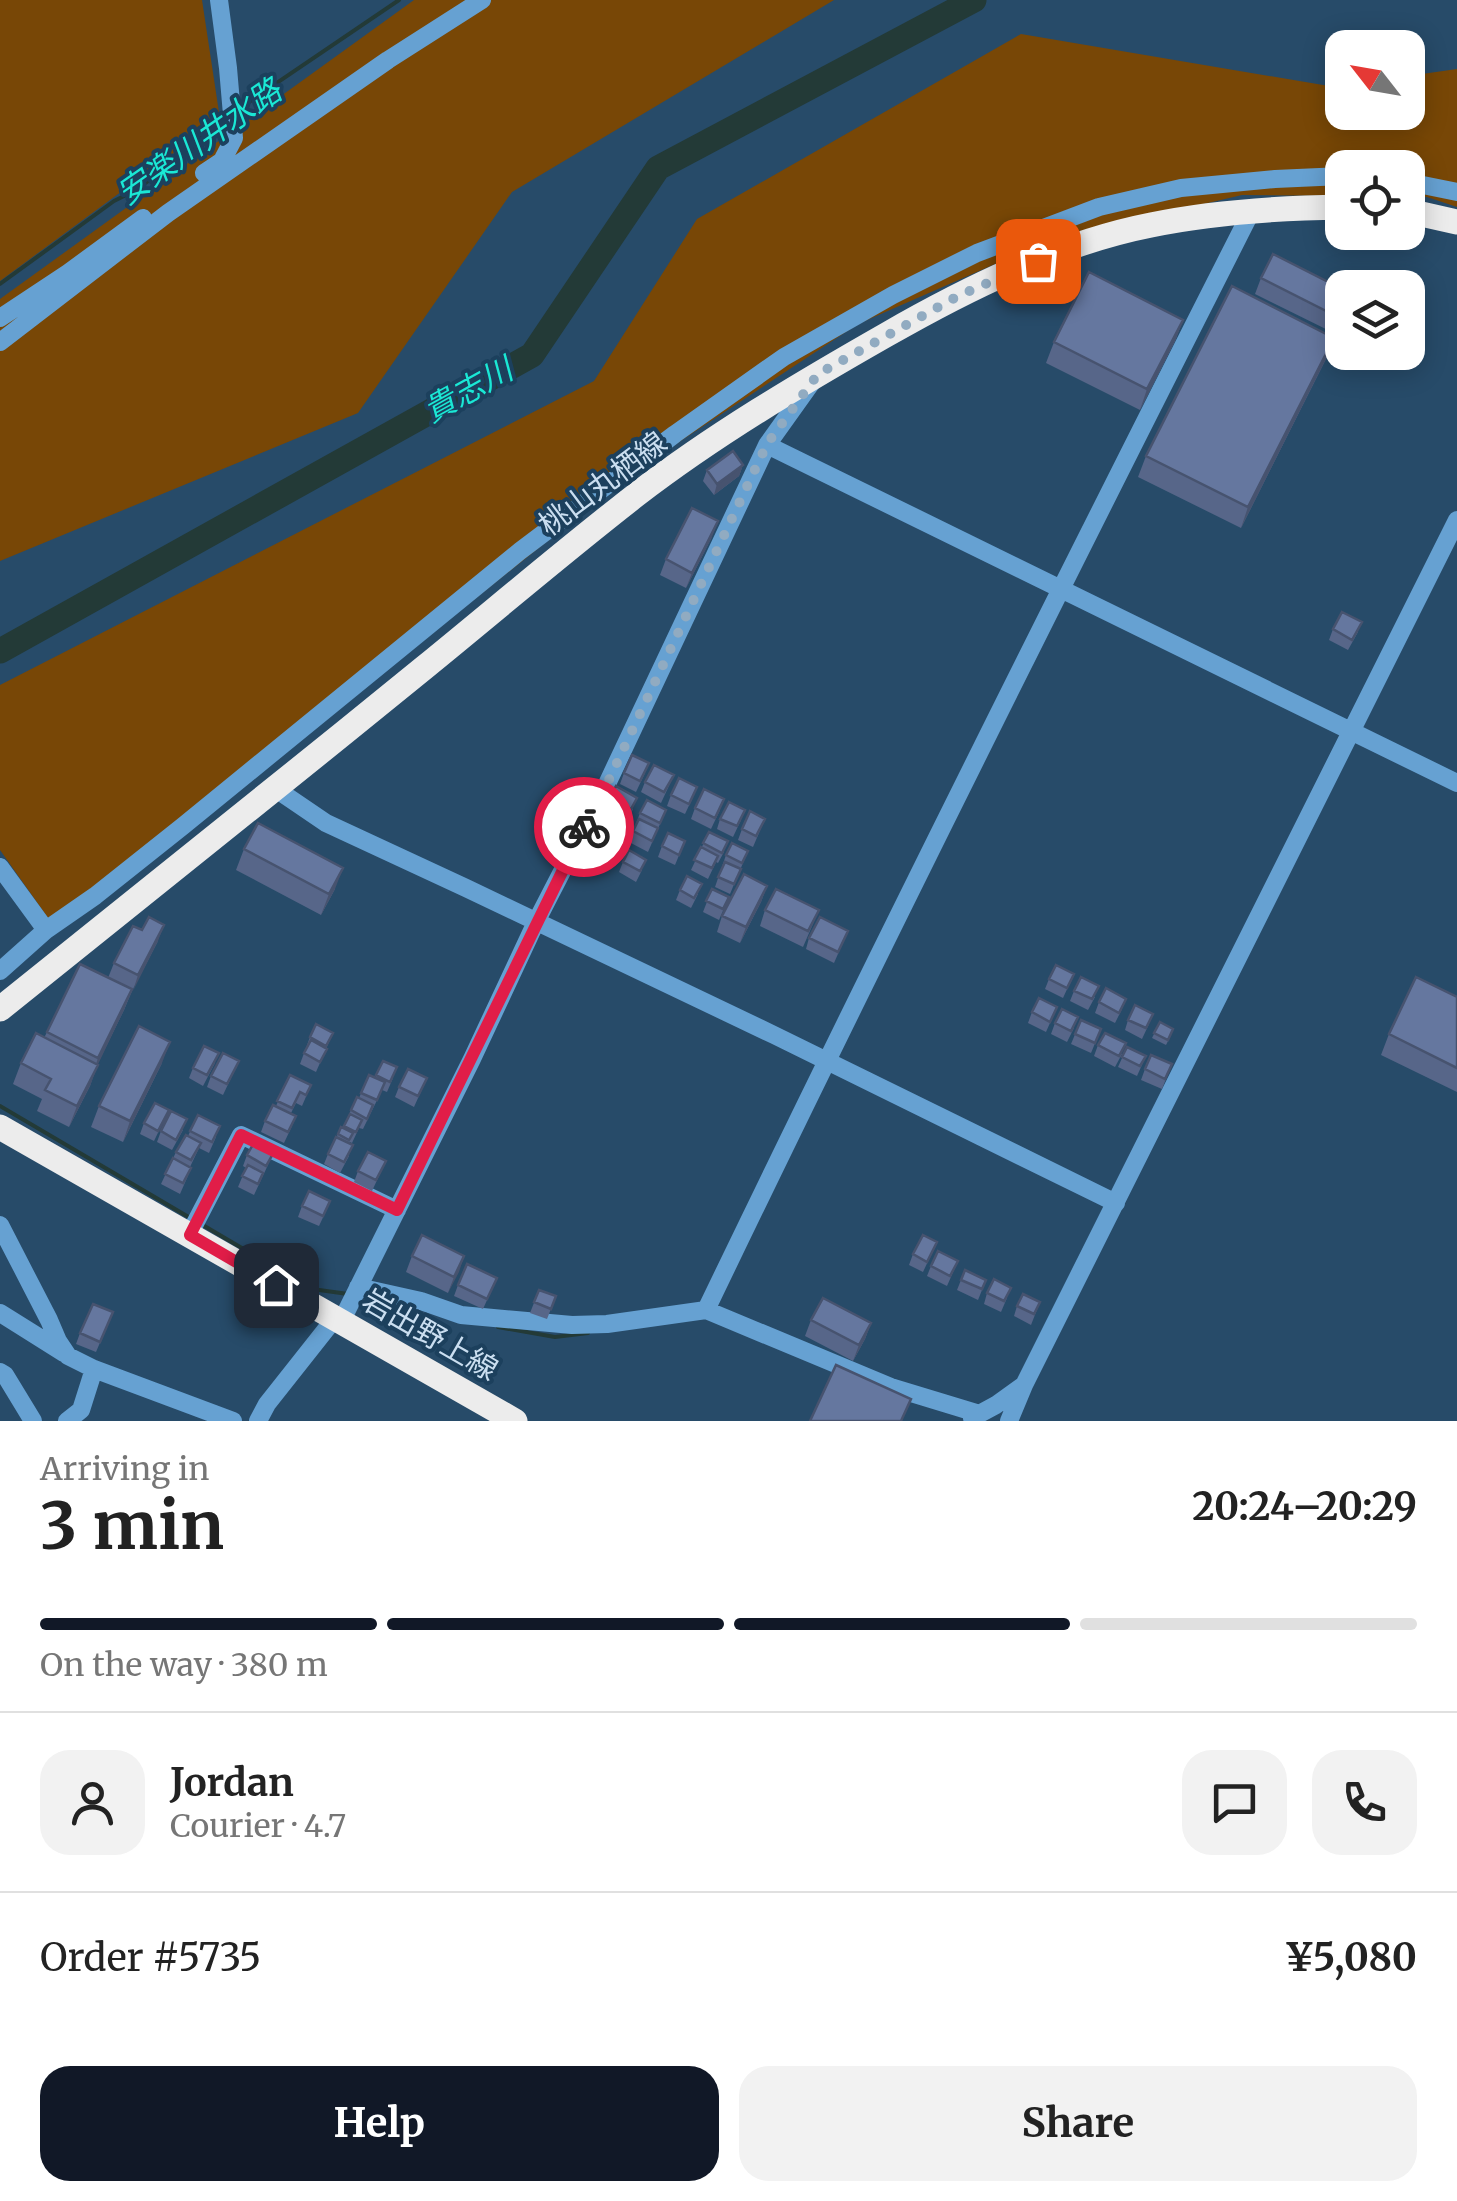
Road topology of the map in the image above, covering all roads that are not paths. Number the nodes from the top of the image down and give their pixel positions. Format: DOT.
graph roads {
  1 [pos="218,0"];
  2 [pos="482,0"];
  3 [pos="1325,177"];
  4 [pos="1425,185"];
  5 [pos="1457,192"];
  6 [pos="1325,209"];
  7 [pos="1251,212"];
  8 [pos="1425,215"];
  9 [pos="1457,222"];
  10 [pos="0,318"];
  11 [pos="0,342"];
  12 [pos="818,374"];
  13 [pos="767,444"];
  14 [pos="1457,520"];
  15 [pos="1060,588"];
  16 [pos="1352,731"];
  17 [pos="1457,783"];
  18 [pos="276,789"];
  19 [pos="0,867"];
  20 [pos="536,922"];
  21 [pos="46,930"];
  22 [pos="0,972"];
  23 [pos="0,1009"];
  24 [pos="826,1061"];
  25 [pos="0,1127"];
  26 [pos="1116,1204"];
  27 [pos="397,1210"];
  28 [pos="0,1225"];
  29 [pos="190,1235"];
  30 [pos="358,1287"];
  31 [pos="706,1310"];
  32 [pos="0,1312"];
  33 [pos="338,1320"];
  34 [pos="68,1356"];
  35 [pos="94,1368"];
  36 [pos="0,1372"];
  37 [pos="1024,1385"];
  38 [pos="974,1418"];
  39 [pos="33,1421"];
  40 [pos="67,1421"];
  41 [pos="233,1421"];
  42 [pos="258,1421"];
  43 [pos="515,1421"];
  44 [pos="1009,1421"];
  1 -- 10 [label="street"];
  2 -- 11 [label="street"];
  3 -- 21 [label="street"];
  4 -- 5 [label="street"];
  6 -- 7 [label="main road, 桃山丸栖線"];
  7 -- 12 [label="main road, 桃山丸栖線"];
  7 -- 15 [label="street"];
  8 -- 9 [label="main road"];
  12 -- 13 [label="street"];
  12 -- 18 [label="main road, 桃山丸栖線"];
  13 -- 15 [label="street"];
  13 -- 20 [label="street"];
  14 -- 16 [label="street"];
  15 -- 16 [label="street"];
  15 -- 24 [label="street"];
  16 -- 17 [label="street"];
  16 -- 26 [label="street"];
  18 -- 20 [label="street"];
  18 -- 23 [label="main road, 桃山丸栖線"];
  19 -- 21 [label="street"];
  20 -- 24 [label="street"];
  20 -- 27 [label="street"];
  21 -- 22 [label="street"];
  24 -- 26 [label="street"];
  24 -- 31 [label="street"];
  25 -- 29 [label="main road, 岩出野上線"];
  26 -- 37 [label="street"];
  27 -- 29 [label="street"];
  27 -- 30 [label="street"];
  28 -- 34 [label="street"];
  29 -- 33 [label="main road, 岩出野上線"];
  30 -- 31 [label="street"];
  30 -- 33 [label="street"];
  31 -- 38 [label="street"];
  32 -- 34 [label="street"];
  33 -- 42 [label="street"];
  33 -- 43 [label="main road, 岩出野上線"];
  34 -- 35 [label="street"];
  35 -- 40 [label="street"];
  35 -- 41 [label="street"];
  36 -- 39 [label="street"];
  37 -- 38 [label="street"];
  37 -- 44 [label="street"];
}
